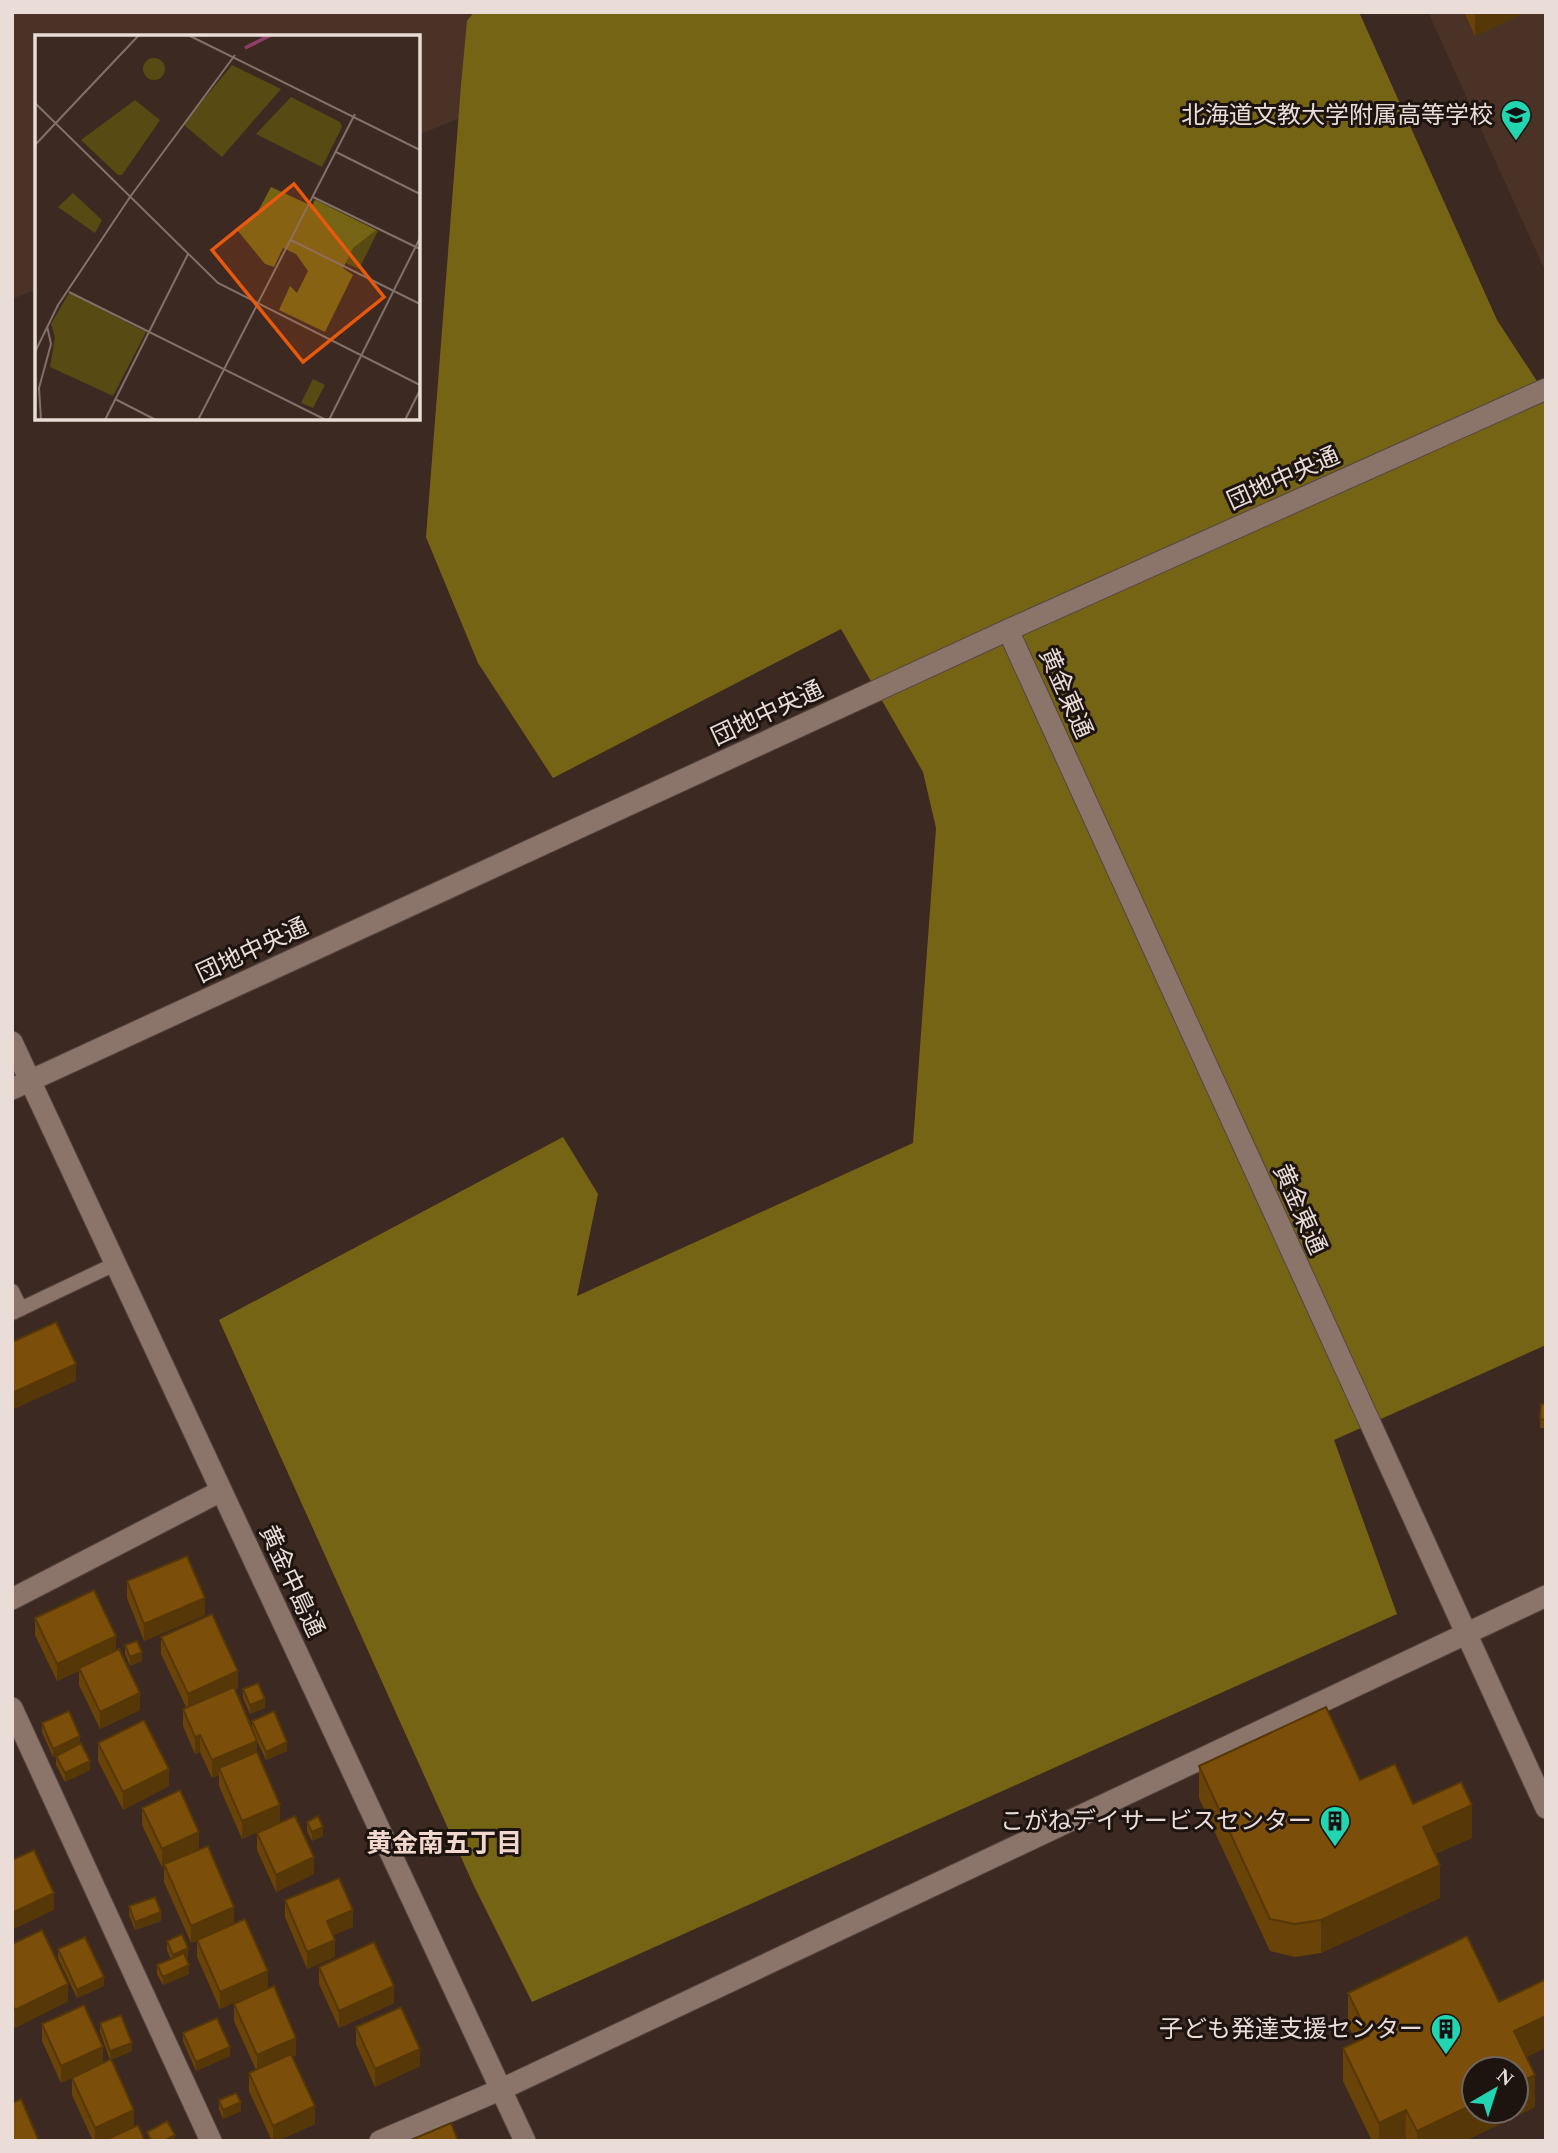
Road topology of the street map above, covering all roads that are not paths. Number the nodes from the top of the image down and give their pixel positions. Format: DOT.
graph roads {
  1 [pos="1546,389"];
  2 [pos="1008,630"];
  3 [pos="12,1042"];
  4 [pos="21,1085"];
  5 [pos="115,1264"];
  6 [pos="12,1292"];
  7 [pos="16,1311"];
  8 [pos="220,1491"];
  9 [pos="1546,1596"];
  10 [pos="12,1599"];
  11 [pos="1465,1632"];
  12 [pos="12,1708"];
  13 [pos="1546,1808"];
  14 [pos="502,2090"];
  15 [pos="211,2141"];
  16 [pos="380,2141"];
  17 [pos="525,2141"];
  1 -- 2 [label="street, 団地中央通"];
  2 -- 4 [label="street, 団地中央通"];
  2 -- 11 [label="street, 黄金東通"];
  3 -- 4 [label="street, 黄金中島通"];
  4 -- 5 [label="street, 黄金中島通"];
  5 -- 7 [label="lane"];
  5 -- 8 [label="street, 黄金中島通"];
  6 -- 7 [label="lane"];
  8 -- 10 [label="street"];
  8 -- 14 [label="street, 黄金中島通"];
  9 -- 11 [label="street"];
  11 -- 13 [label="street, 黄金東通"];
  11 -- 14 [label="street"];
  12 -- 15 [label="street"];
  14 -- 16 [label="street"];
  14 -- 17 [label="street, 黄金中島通"];
}
